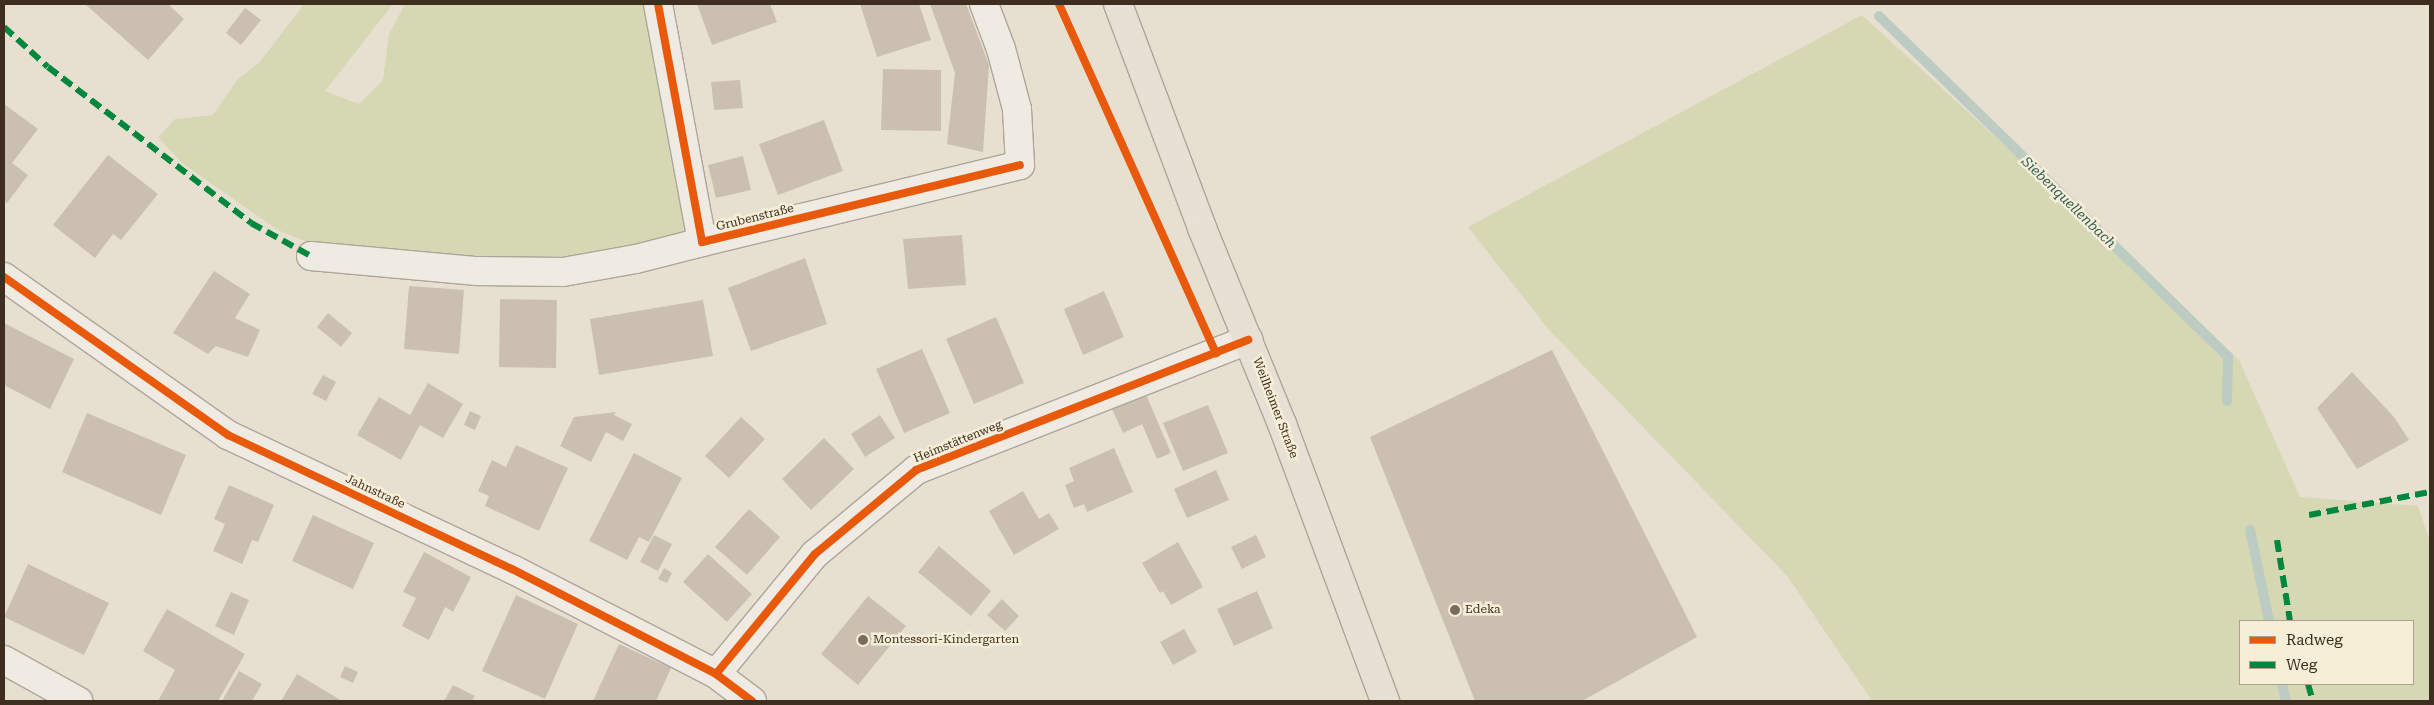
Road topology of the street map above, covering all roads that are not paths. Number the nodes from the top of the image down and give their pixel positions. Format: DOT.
graph roads {
  1 [pos="658,4"];
  2 [pos="984,4"];
  3 [pos="1118,4"];
  4 [pos="702,242"];
  5 [pos="311,256"];
  6 [pos="4,277"];
  7 [pos="1248,340"];
  8 [pos="4,660"];
  9 [pos="716,674"];
  10 [pos="78,701"];
  11 [pos="752,701"];
  12 [pos="1386,701"];
  1 -- 4 [label="street, Grubenstraße"];
  2 -- 4 [label="street, Grubenstraße"];
  3 -- 7 [label="main road, Weilheimer Straße"];
  4 -- 5 [label="street"];
  6 -- 9 [label="street, Jahnstraße"];
  7 -- 9 [label="street, Heimstättenweg"];
  7 -- 12 [label="main road, Weilheimer Straße"];
  8 -- 10 [label="street"];
  9 -- 11 [label="street, Jahnstraße"];
}
